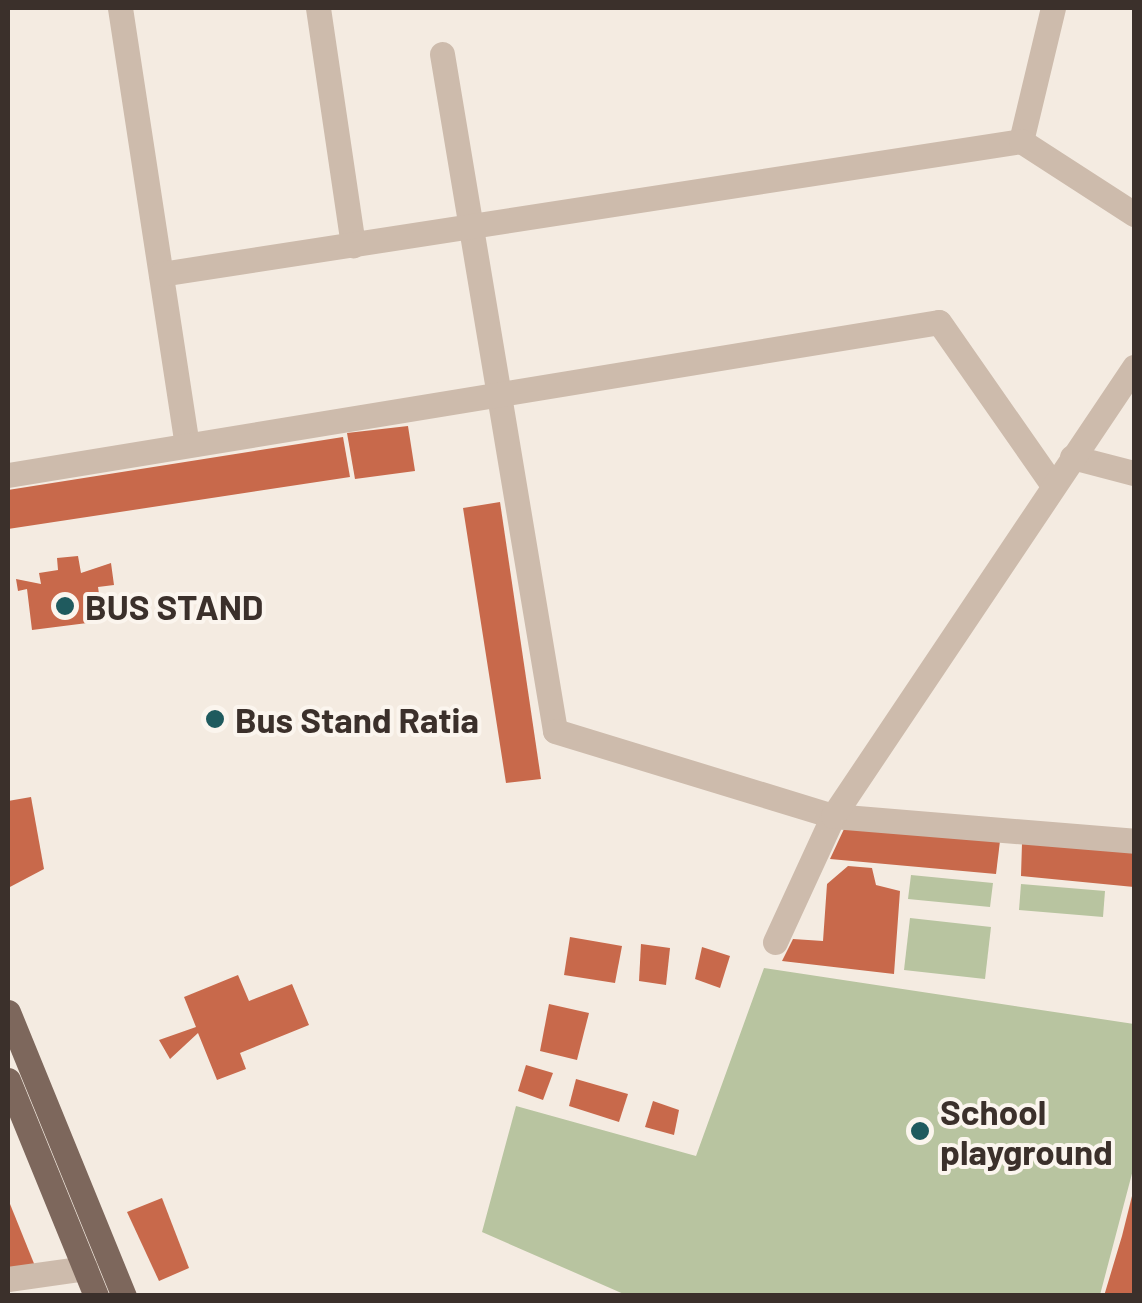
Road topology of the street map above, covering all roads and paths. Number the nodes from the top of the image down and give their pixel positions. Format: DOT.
graph roads {
  1 [pos="120,8"];
  2 [pos="318,8"];
  3 [pos="1053,8"];
  4 [pos="442,54"];
  5 [pos="1021,141"];
  6 [pos="1134,214"];
  7 [pos="470,226"];
  8 [pos="353,244"];
  9 [pos="161,274"];
  10 [pos="1134,367"];
  11 [pos="496,392"];
  12 [pos="186,441"];
  13 [pos="1072,457"];
  14 [pos="1134,473"];
  15 [pos="8,474"];
  16 [pos="1052,484"];
  17 [pos="832,816"];
  18 [pos="1134,841"];
  19 [pos="775,942"];
  20 [pos="8,1012"];
  21 [pos="8,1080"];
  22 [pos="85,1268"];
  23 [pos="8,1279"];
  24 [pos="96,1296"];
  25 [pos="124,1296"];
  1 -- 9 [label="street"];
  2 -- 8 [label="street"];
  3 -- 5 [label="street"];
  4 -- 7 [label="street"];
  5 -- 6 [label="street"];
  5 -- 7 [label="street"];
  7 -- 8 [label="street"];
  7 -- 11 [label="street"];
  8 -- 9 [label="street"];
  9 -- 12 [label="street"];
  10 -- 13 [label="street"];
  11 -- 12 [label="street"];
  11 -- 16 [label="street"];
  11 -- 17 [label="street"];
  12 -- 15 [label="street"];
  13 -- 14 [label="street"];
  13 -- 16 [label="street"];
  16 -- 17 [label="street"];
  17 -- 18 [label="street"];
  17 -- 19 [label="street"];
  20 -- 25 [label="main road"];
  21 -- 22 [label="main road"];
  22 -- 23 [label="street"];
  22 -- 24 [label="main road"];
}
